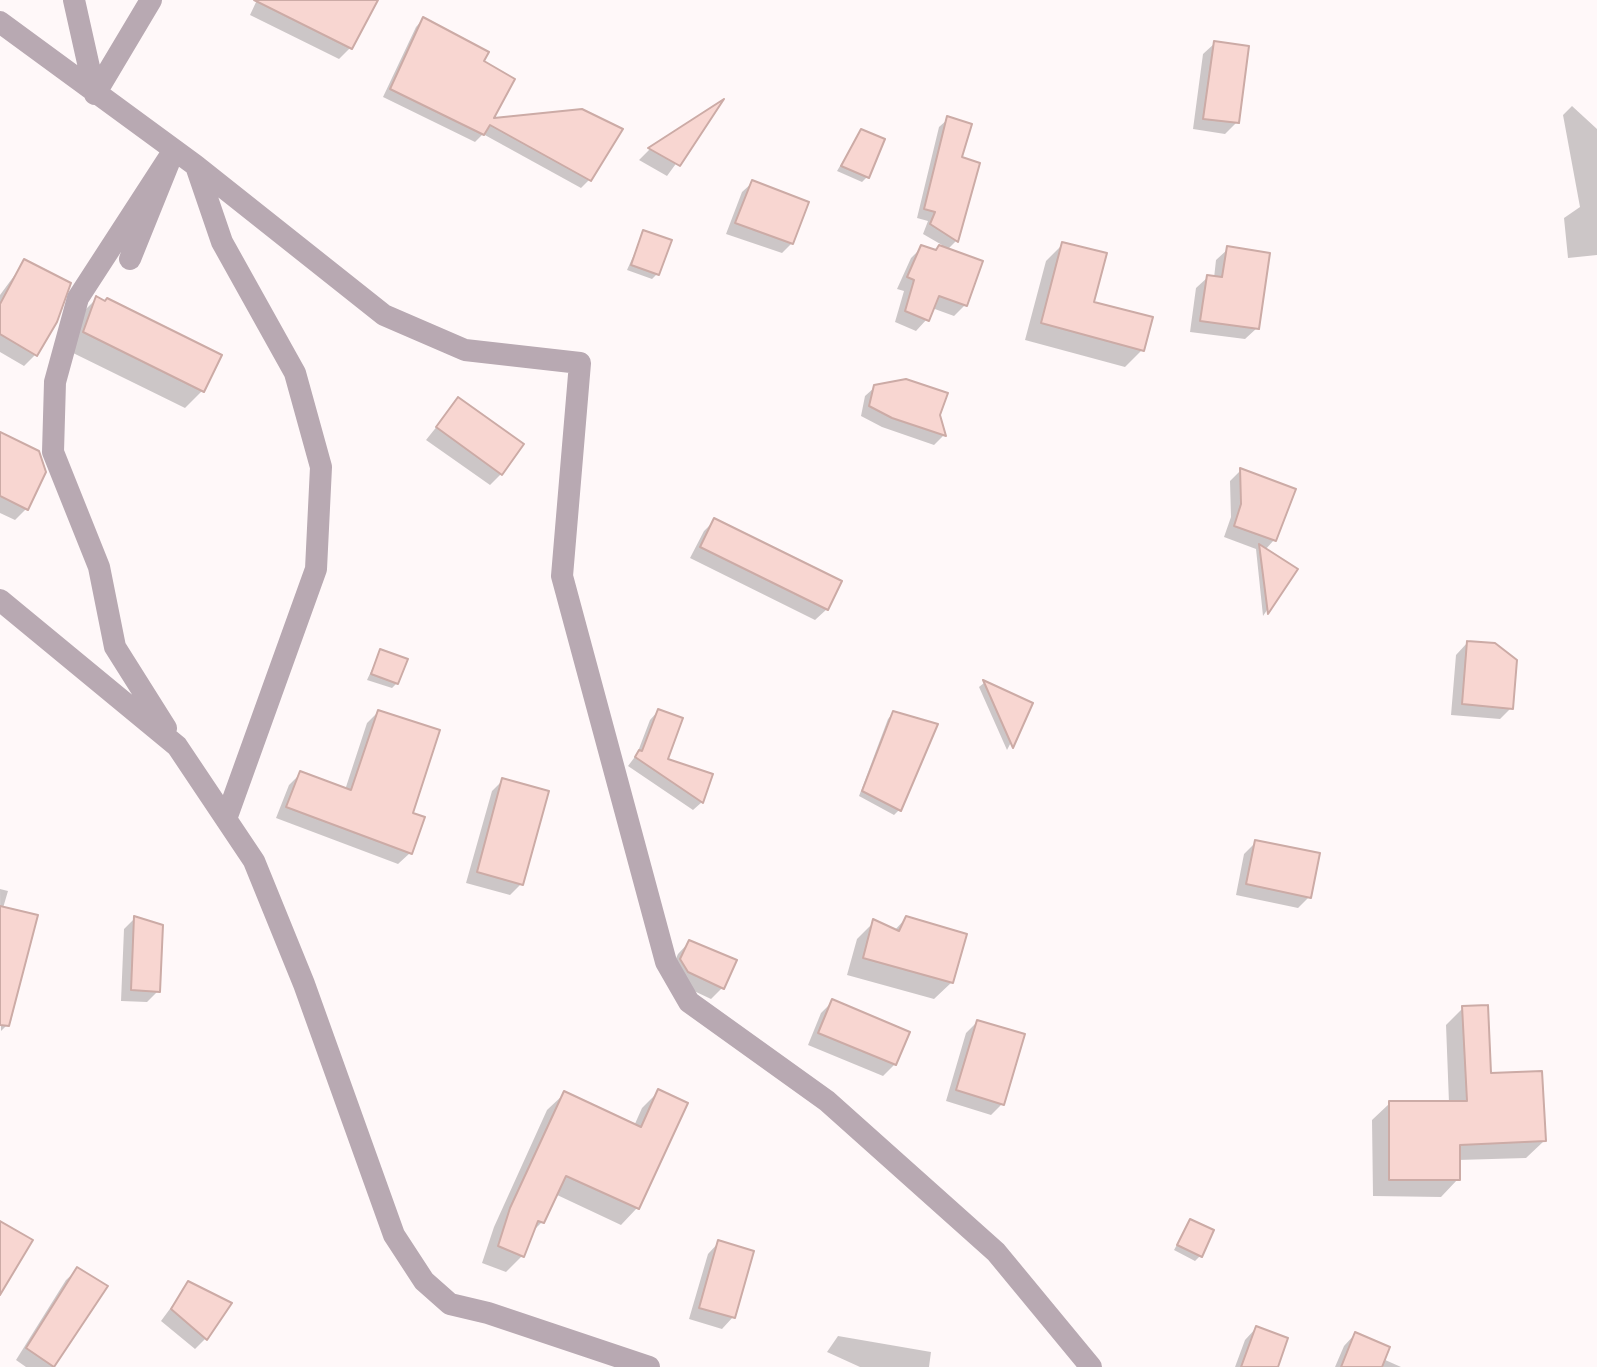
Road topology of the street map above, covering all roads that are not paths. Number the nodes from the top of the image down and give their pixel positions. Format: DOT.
graph roads {
  1 [pos="74,0"];
  2 [pos="151,0"];
  3 [pos="0,22"];
  4 [pos="95,94"];
  5 [pos="174,150"];
  6 [pos="195,165"];
  7 [pos="130,259"];
  8 [pos="0,600"];
  9 [pos="177,746"];
  10 [pos="226,819"];
  11 [pos="595,1357"];
  12 [pos="649,1367"];
  13 [pos="1091,1367"];
  1 -- 4 [label="street"];
  2 -- 4 [label="street"];
  3 -- 4 [label="street"];
  4 -- 5 [label="street"];
  5 -- 6 [label="street"];
  5 -- 7 [label="street"];
  5 -- 9 [label="street"];
  6 -- 10 [label="street"];
  6 -- 13 [label="street"];
  8 -- 9 [label="street"];
  9 -- 10 [label="street"];
  10 -- 11 [label="street"];
  11 -- 12 [label="street"];
}
